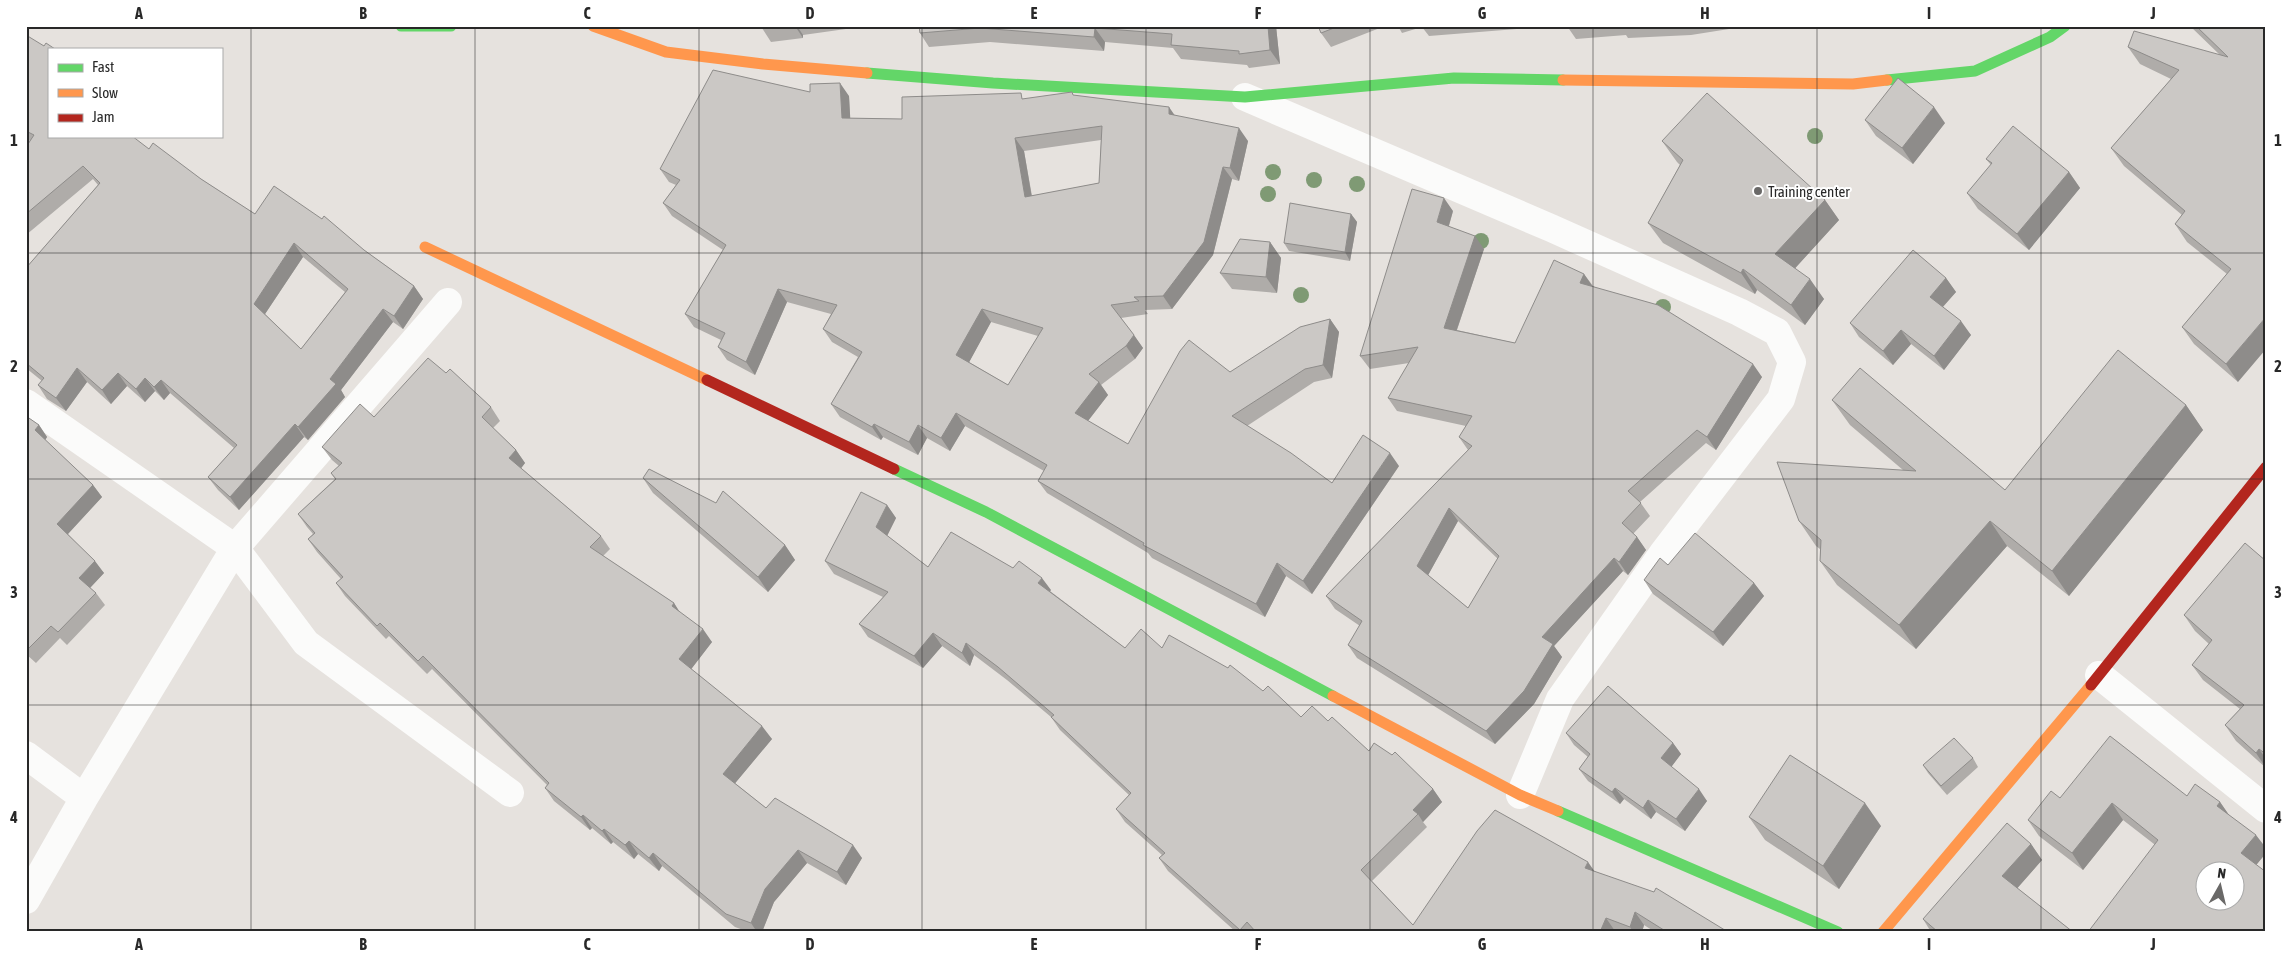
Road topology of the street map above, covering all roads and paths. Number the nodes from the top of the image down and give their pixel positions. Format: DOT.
graph roads {
  1 [pos="401,26"];
  2 [pos="451,26"];
  3 [pos="593,26"];
  4 [pos="2065,26"];
  5 [pos="1244,97"];
  6 [pos="426,247"];
  7 [pos="448,302"];
  8 [pos="26,403"];
  9 [pos="2266,467"];
  10 [pos="235,548"];
  11 [pos="2099,675"];
  12 [pos="26,755"];
  13 [pos="510,793"];
  14 [pos="1520,795"];
  15 [pos="84,798"];
  16 [pos="2266,808"];
  17 [pos="26,900"];
  18 [pos="1838,932"];
  19 [pos="1883,932"];
  1 -- 2 [label="street"];
  3 -- 5 [label="street"];
  4 -- 5 [label="street"];
  5 -- 14 [label="street"];
  6 -- 14 [label="street"];
  7 -- 10 [label="street"];
  8 -- 10 [label="street"];
  9 -- 11 [label="street"];
  10 -- 13 [label="street"];
  10 -- 15 [label="street"];
  11 -- 16 [label="street"];
  11 -- 19 [label="street"];
  12 -- 15 [label="street"];
  14 -- 18 [label="street"];
  15 -- 17 [label="street"];
}
